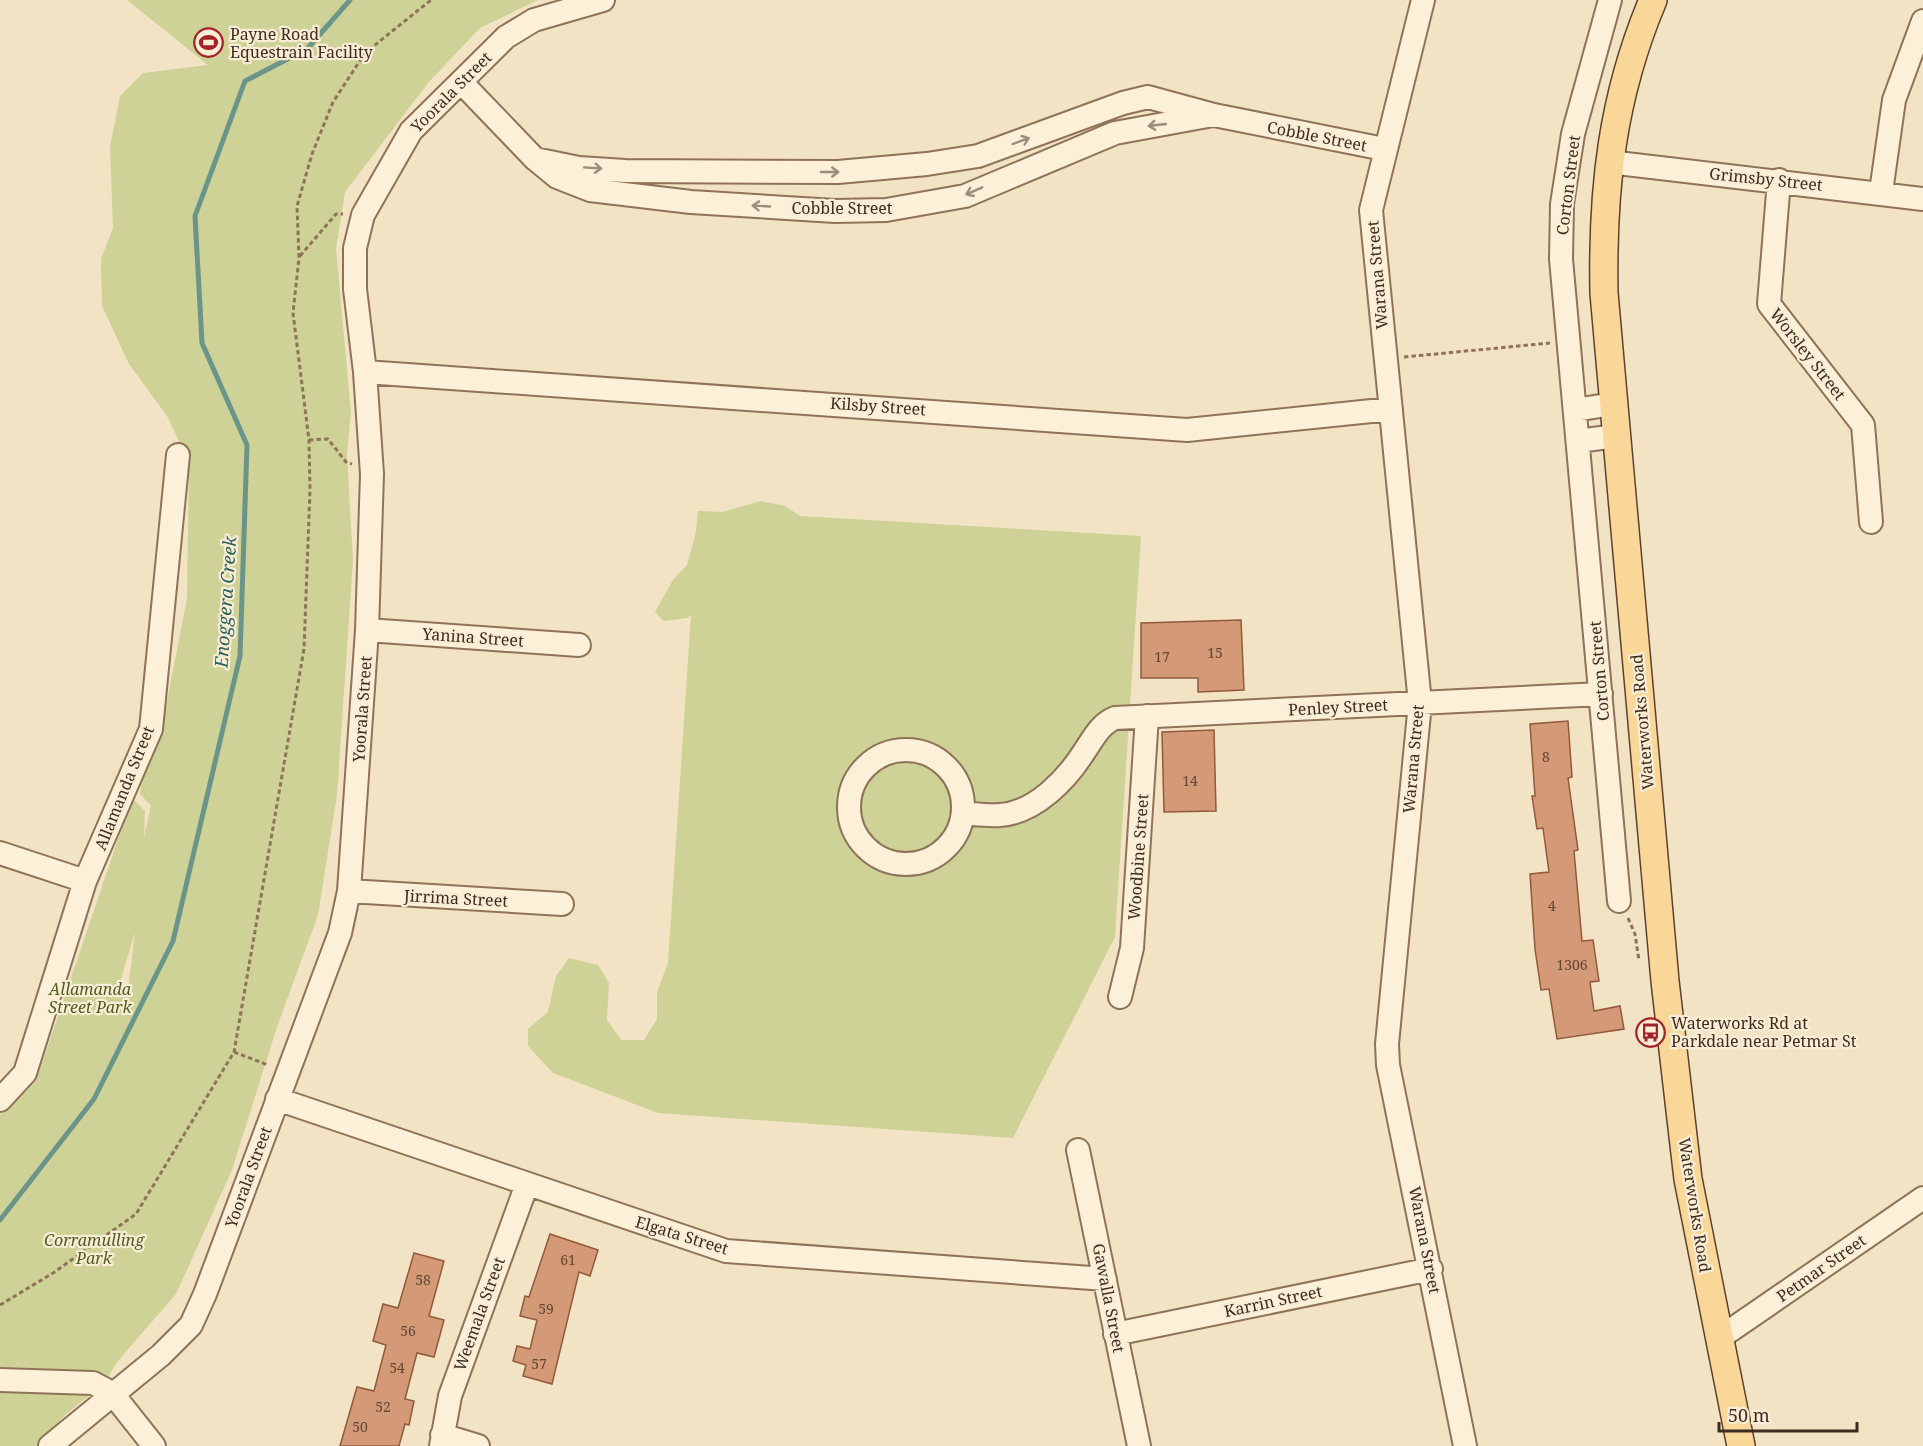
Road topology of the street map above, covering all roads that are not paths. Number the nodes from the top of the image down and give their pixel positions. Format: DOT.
graph roads {
  1 [pos="603,0"];
  2 [pos="1423,0"];
  3 [pos="1610,0"];
  4 [pos="1653,0"];
  5 [pos="1923,21"];
  6 [pos="461,82"];
  7 [pos="1214,115"];
  8 [pos="1384,149"];
  9 [pos="535,159"];
  10 [pos="1609,162"];
  11 [pos="1779,180"];
  12 [pos="1881,192"];
  13 [pos="1923,199"];
  14 [pos="365,372"];
  15 [pos="1613,404"];
  16 [pos="1390,409"];
  17 [pos="1575,410"];
  18 [pos="1616,436"];
  19 [pos="1578,441"];
  20 [pos="178,455"];
  21 [pos="1871,522"];
  22 [pos="367,630"];
  23 [pos="579,645"];
  24 [pos="1601,694"];
  25 [pos="1420,703"];
  26 [pos="1147,716"];
  27 [pos="963,813"];
  28 [pos="0,853"];
  29 [pos="85,881"];
  30 [pos="350,891"];
  31 [pos="1619,900"];
  32 [pos="562,904"];
  33 [pos="1120,997"];
  34 [pos="277,1099"];
  35 [pos="0,1100"];
  36 [pos="1078,1150"];
  37 [pos="527,1184"];
  38 [pos="1923,1198"];
  39 [pos="1431,1269"];
  40 [pos="1105,1279"];
  41 [pos="1115,1334"];
  42 [pos="1718,1339"];
  43 [pos="0,1380"];
  44 [pos="112,1393"];
  45 [pos="442,1440"];
  46 [pos="50,1446"];
  47 [pos="154,1446"];
  48 [pos="478,1446"];
  49 [pos="1139,1446"];
  50 [pos="1465,1446"];
  51 [pos="1741,1446"];
  1 -- 6 [label="street, Yoorala Street"];
  2 -- 8 [label="street, Warana Street"];
  3 -- 17 [label="street, Corton Street"];
  4 -- 10 [label="main road, Waterworks Road"];
  5 -- 12 [label="street"];
  6 -- 9 [label="street, Cobble Street"];
  6 -- 14 [label="street, Yoorala Street"];
  7 -- 8 [label="street, Cobble Street"];
  9 -- 7 [label="street, Cobble Street, one-way"];
  7 -- 9 [label="street, Cobble Street, one-way"];
  8 -- 16 [label="street, Warana Street"];
  10 -- 11 [label="street, Grimsby Street"];
  10 -- 15 [label="main road, Waterworks Road"];
  11 -- 12 [label="street, Grimsby Street"];
  11 -- 21 [label="street, Worsley Street"];
  12 -- 13 [label="street, Grimsby Street"];
  14 -- 16 [label="street, Kilsby Street"];
  14 -- 22 [label="street, Yoorala Street"];
  15 -- 17 [label="street"];
  15 -- 18 [label="main road, Waterworks Road"];
  16 -- 25 [label="street, Warana Street"];
  17 -- 19 [label="street, Corton Street"];
  18 -- 19 [label="street"];
  18 -- 42 [label="main road, Waterworks Road"];
  19 -- 24 [label="street, Corton Street"];
  20 -- 29 [label="street, Allamanda Street"];
  22 -- 23 [label="street, Yanina Street"];
  22 -- 30 [label="street, Yoorala Street"];
  24 -- 25 [label="street, Penley Street"];
  24 -- 31 [label="street, Corton Street"];
  25 -- 26 [label="street, Penley Street"];
  25 -- 39 [label="street, Warana Street"];
  26 -- 27 [label="street, Penley Street"];
  26 -- 33 [label="street, Woodbine Street"];
  27 -- 27 [label="street"];
  28 -- 29 [label="street"];
  29 -- 35 [label="street, Allamanda Street"];
  30 -- 32 [label="street, Jirrima Street"];
  30 -- 34 [label="street, Yoorala Street"];
  34 -- 37 [label="street, Elgata Street"];
  34 -- 44 [label="street, Yoorala Street"];
  36 -- 40 [label="street, Gawalla Street"];
  37 -- 40 [label="street, Elgata Street"];
  37 -- 45 [label="street, Weemala Street"];
  38 -- 42 [label="street, Petmar Street"];
  39 -- 41 [label="street, Karrin Street"];
  39 -- 50 [label="street, Warana Street"];
  40 -- 41 [label="street, Gawalla Street"];
  41 -- 49 [label="street, Gawalla Street"];
  42 -- 51 [label="main road, Waterworks Road"];
  43 -- 44 [label="street"];
  44 -- 46 [label="street, Yoorala Street"];
  44 -- 47 [label="street"];
  45 -- 48 [label="street"];
}
